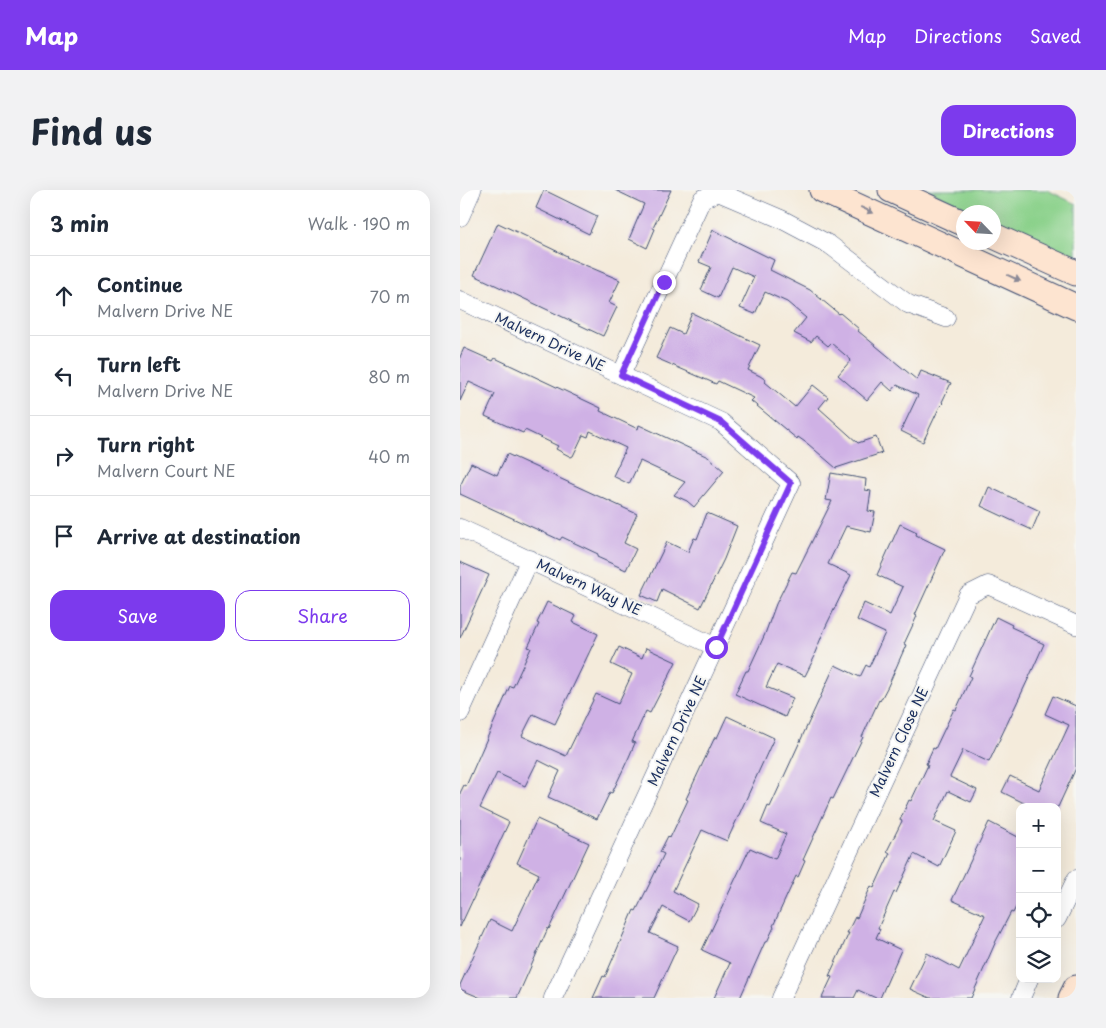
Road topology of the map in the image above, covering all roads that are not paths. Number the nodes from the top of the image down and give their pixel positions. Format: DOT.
graph roads {
  1 [pos="472,190"];
  2 [pos="822,190"];
  3 [pos="891,190"];
  4 [pos="460,217"];
  5 [pos="956,219"];
  6 [pos="1001,239"];
  7 [pos="1076,273"];
  8 [pos="460,300"];
  9 [pos="1076,306"];
  10 [pos="946,318"];
  11 [pos="621,375"];
  12 [pos="460,528"];
  13 [pos="530,559"];
  14 [pos="1076,625"];
  15 [pos="716,647"];
  16 [pos="460,713"];
  17 [pos="1076,879"];
  18 [pos="1061,911"];
  19 [pos="1028,983"];
  20 [pos="1076,988"];
  21 [pos="553,998"];
  22 [pos="781,998"];
  23 [pos="1021,998"];
  24 [pos="1071,998"];
  1 -- 4 [label="street"];
  2 -- 9 [label="main road, one-way"];
  3 -- 5 [label="main road"];
  6 -- 7 [label="main road"];
  8 -- 11 [label="street, Malvern Drive NE"];
  10 -- 11 [label="street"];
  11 -- 15 [label="street, Malvern Drive NE"];
  12 -- 13 [label="street, Malvern Way NE"];
  13 -- 15 [label="street, Malvern Way NE"];
  13 -- 16 [label="street"];
  14 -- 22 [label="street, Malvern Close NE"];
  15 -- 21 [label="street, Malvern Drive NE"];
  17 -- 18 [label="street"];
  19 -- 23 [label="street"];
  20 -- 24 [label="main road"];
}
